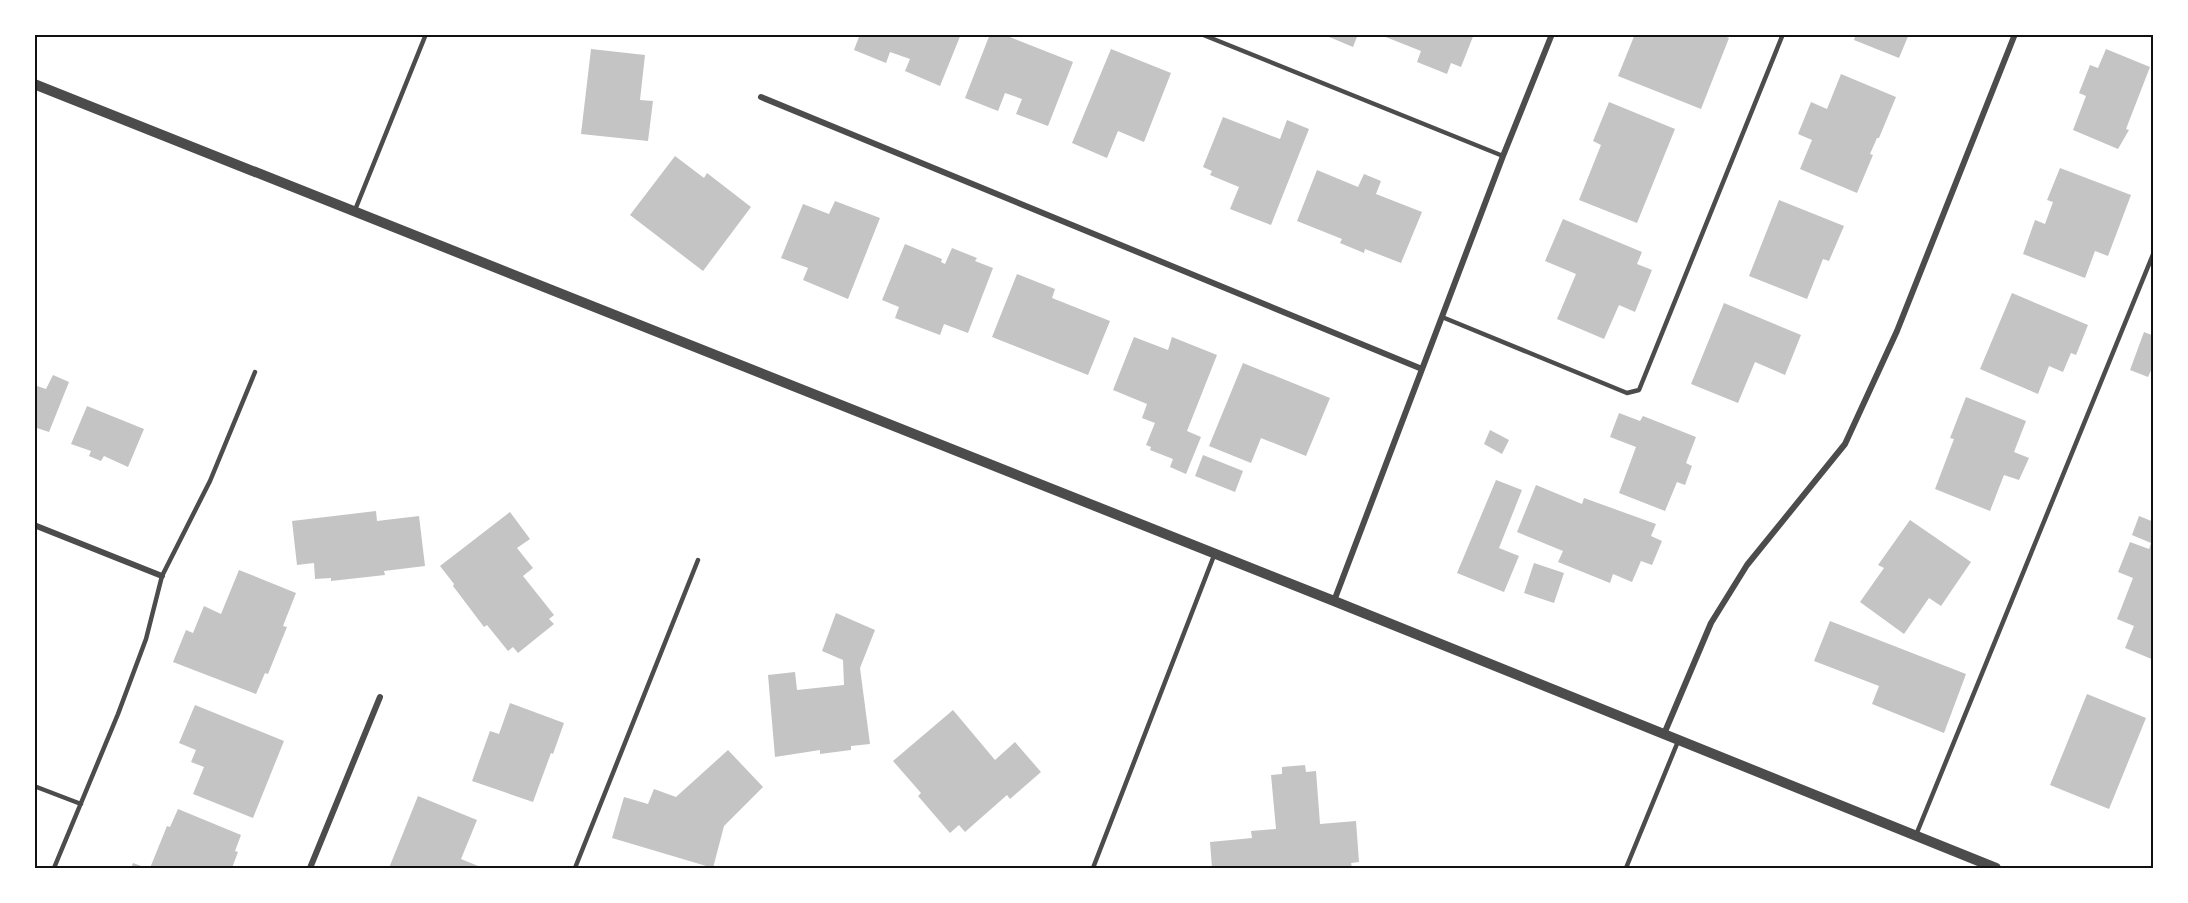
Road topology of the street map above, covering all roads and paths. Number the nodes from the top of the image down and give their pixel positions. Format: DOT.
graph roads {
  1 [pos="426,34"];
  2 [pos="1201,34"];
  3 [pos="1552,34"];
  4 [pos="1783,34"];
  5 [pos="2015,34"];
  6 [pos="34,84"];
  7 [pos="761,97"];
  8 [pos="1503,156"];
  9 [pos="355,212"];
  10 [pos="2154,252"];
  11 [pos="1442,317"];
  12 [pos="1422,369"];
  13 [pos="255,372"];
  14 [pos="34,525"];
  15 [pos="1215,554"];
  16 [pos="698,560"];
  17 [pos="162,576"];
  18 [pos="1334,601"];
  19 [pos="380,697"];
  20 [pos="1664,734"];
  21 [pos="1679,739"];
  22 [pos="34,786"];
  23 [pos="81,804"];
  24 [pos="1916,835"];
  25 [pos="54,868"];
  26 [pos="310,868"];
  27 [pos="575,868"];
  28 [pos="1093,868"];
  29 [pos="1626,868"];
  30 [pos="1996,868"];
  1 -- 9 [label="lane"];
  2 -- 8 [label="lane"];
  3 -- 8 [label="street"];
  4 -- 11 [label="lane"];
  5 -- 20 [label="street"];
  6 -- 9 [label="street"];
  7 -- 12 [label="street"];
  8 -- 11 [label="street"];
  9 -- 15 [label="street"];
  10 -- 24 [label="lane"];
  11 -- 12 [label="street"];
  12 -- 18 [label="street"];
  13 -- 17 [label="lane"];
  14 -- 17 [label="street"];
  15 -- 18 [label="street"];
  15 -- 28 [label="lane"];
  16 -- 27 [label="lane"];
  17 -- 23 [label="lane"];
  18 -- 20 [label="street"];
  19 -- 26 [label="street"];
  20 -- 21 [label="street"];
  21 -- 24 [label="street"];
  21 -- 29 [label="lane"];
  22 -- 23 [label="lane"];
  23 -- 25 [label="lane"];
  24 -- 30 [label="street"];
}
